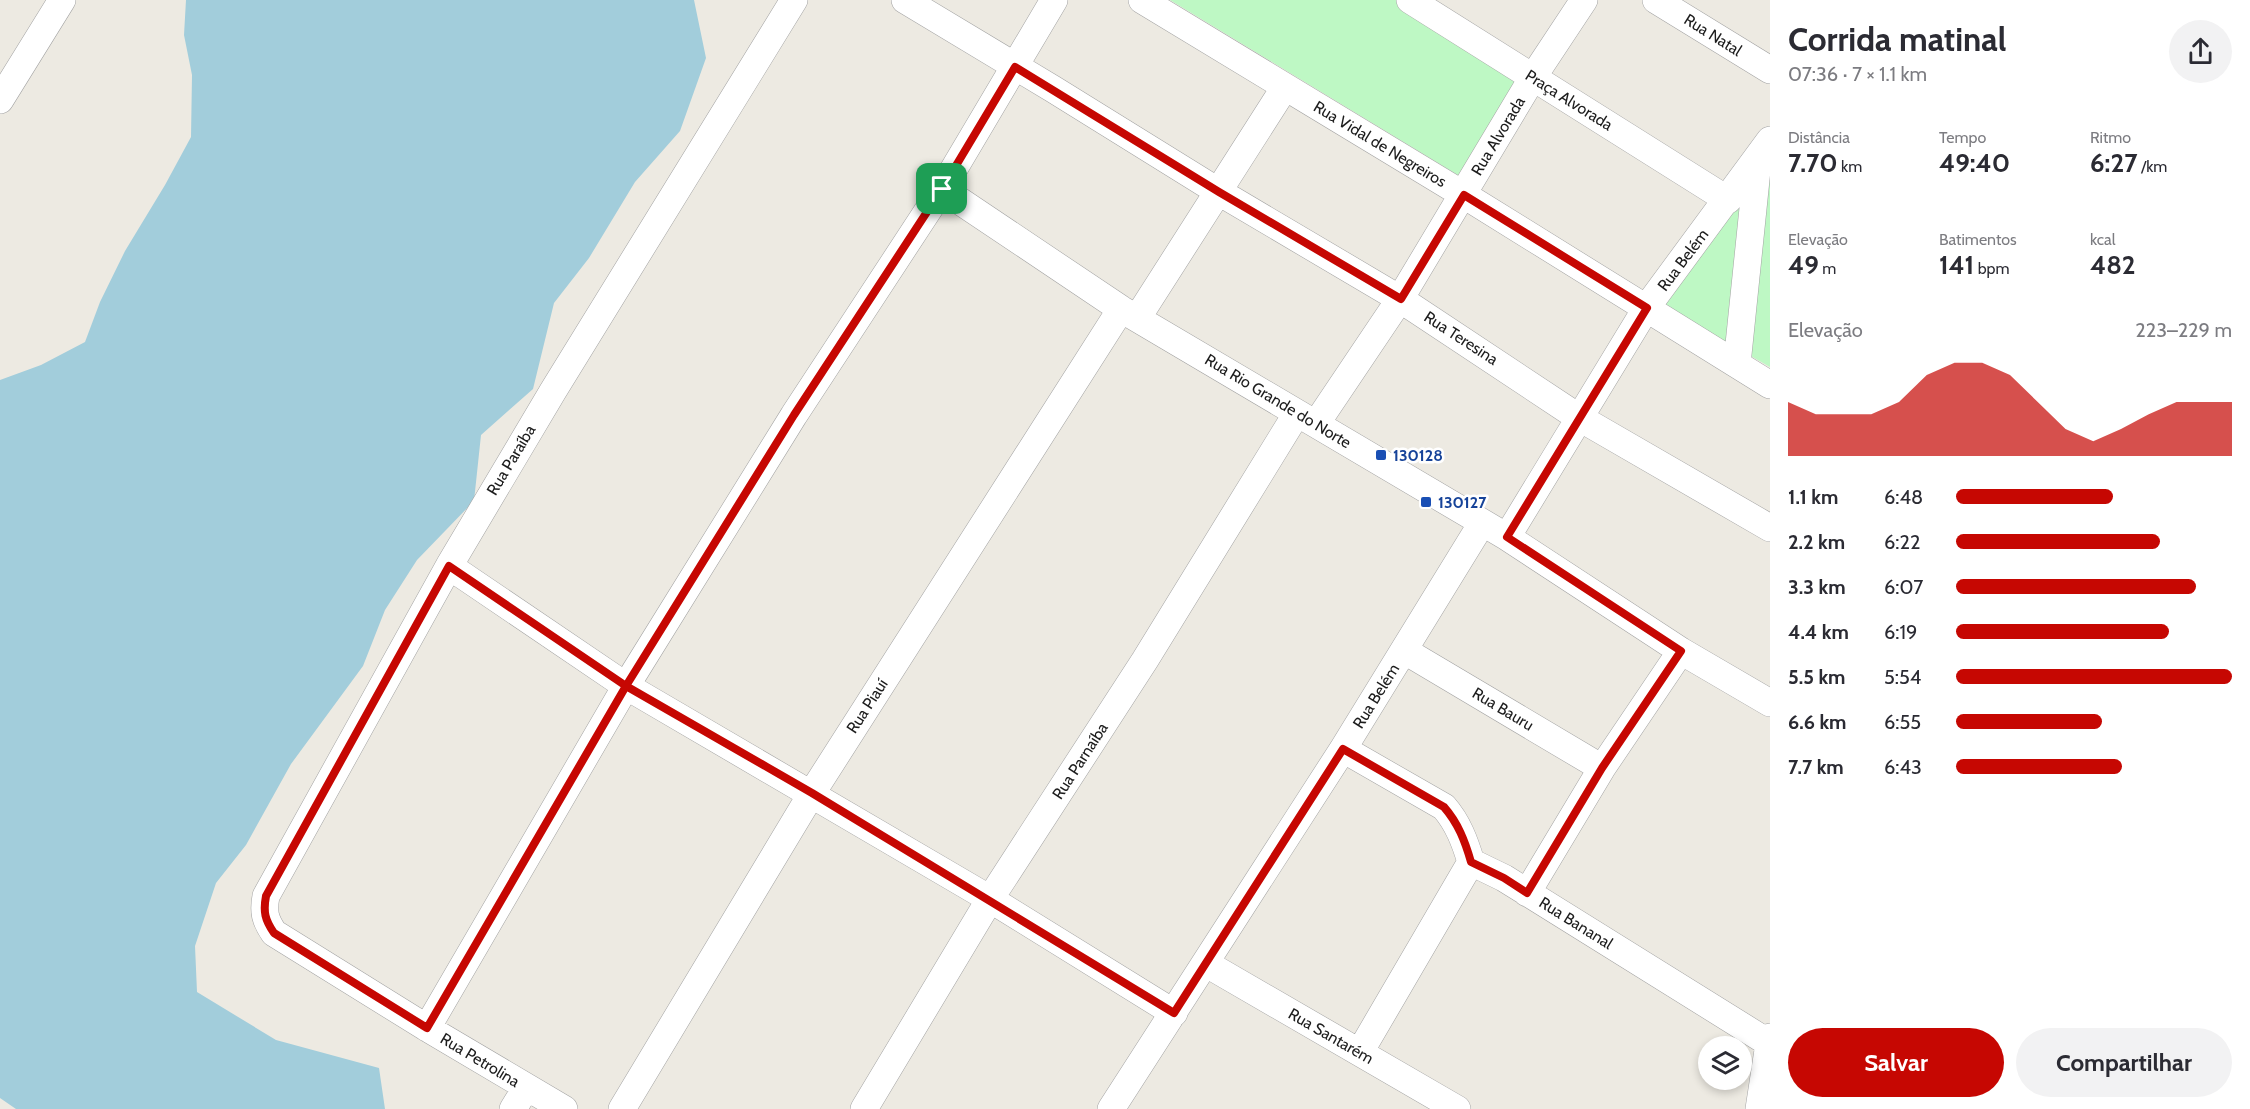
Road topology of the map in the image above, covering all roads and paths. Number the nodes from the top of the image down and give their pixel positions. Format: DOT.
graph roads {
  1 [pos="62,0"];
  2 [pos="794,0"];
  3 [pos="905,0"];
  4 [pos="1054,0"];
  5 [pos="1142,0"];
  6 [pos="1410,0"];
  7 [pos="1584,0"];
  8 [pos="1656,0"];
  9 [pos="1015,67"];
  10 [pos="1770,70"];
  11 [pos="1533,78"];
  12 [pos="1285,87"];
  13 [pos="0,100"];
  14 [pos="1764,148"];
  15 [pos="942,189"];
  16 [pos="1219,192"];
  17 [pos="1464,195"];
  18 [pos="1728,200"];
  19 [pos="1401,299"];
  20 [pos="1647,308"];
  21 [pos="1129,313"];
  22 [pos="1737,364"];
  23 [pos="1770,385"];
  24 [pos="1578,417"];
  25 [pos="1306,418"];
  26 [pos="1482,523"];
  27 [pos="1770,528"];
  28 [pos="1507,537"];
  29 [pos="449,566"];
  30 [pos="1405,651"];
  31 [pos="1681,651"];
  32 [pos="626,686"];
  33 [pos="1770,703"];
  34 [pos="1343,749"];
  35 [pos="1602,768"];
  36 [pos="812,793"];
  37 [pos="1471,862"];
  38 [pos="1527,893"];
  39 [pos="990,899"];
  40 [pos="274,933"];
  41 [pos="1205,963"];
  42 [pos="1174,1013"];
  43 [pos="427,1028"];
  44 [pos="1770,1037"];
  45 [pos="1769,1043"];
  46 [pos="1360,1052"];
  47 [pos="520,1099"];
  48 [pos="564,1109"];
  49 [pos="622,1109"];
  50 [pos="864,1109"];
  51 [pos="1111,1109"];
  52 [pos="1457,1109"];
  53 [pos="1759,1109"];
  1 -- 13 [label="street"];
  2 -- 29 [label="street, Rua Paraíba"];
  3 -- 9 [label="street, Rua Teresina"];
  4 -- 9 [label="street"];
  5 -- 12 [label="street, Rua Vidal de Negreiros"];
  6 -- 11 [label="street, Praça Alvorada"];
  7 -- 11 [label="street, Rua Alvorada"];
  8 -- 10 [label="street, Rua Natal"];
  9 -- 15 [label="street"];
  9 -- 16 [label="street, Rua Teresina"];
  11 -- 17 [label="street, Rua Alvorada"];
  11 -- 18 [label="street, Praça Alvorada"];
  12 -- 16 [label="street, Rua Piauí"];
  12 -- 17 [label="street, Rua Vidal de Negreiros"];
  14 -- 18 [label="street, Rua Belém"];
  14 -- 22 [label="street"];
  15 -- 21 [label="street, Rua Rio Grande do Norte"];
  15 -- 32 [label="street"];
  16 -- 19 [label="street, Rua Teresina"];
  16 -- 21 [label="street, Rua Piauí"];
  17 -- 19 [label="street, Rua Alvorada"];
  17 -- 20 [label="street, Rua Vidal de Negreiros"];
  18 -- 20 [label="street, Rua Belém"];
  19 -- 24 [label="street, Rua Teresina"];
  19 -- 25 [label="street, Rua Alvorada"];
  20 -- 22 [label="street, Rua Vidal de Negreiros"];
  20 -- 24 [label="street, Rua Belém"];
  21 -- 25 [label="street, Rua Rio Grande do Norte"];
  21 -- 36 [label="street, Rua Piauí"];
  22 -- 23 [label="street, Rua Vidal de Negreiros"];
  24 -- 27 [label="street, Rua Teresina"];
  24 -- 28 [label="street, Rua Belém"];
  25 -- 26 [label="street, Rua Rio Grande do Norte"];
  25 -- 39 [label="street, Rua Parnaíba"];
  26 -- 28 [label="street, Rua Rio Grande do Norte"];
  26 -- 30 [label="street, Rua Belém"];
  28 -- 31 [label="street, Rua Rio Grande do Norte"];
  29 -- 32 [label="street"];
  29 -- 40 [label="street, Rua Paraíba"];
  30 -- 34 [label="street, Rua Belém"];
  30 -- 35 [label="street, Rua Bauru"];
  31 -- 33 [label="street, Rua Rio Grande do Norte"];
  31 -- 35 [label="street"];
  32 -- 36 [label="street"];
  32 -- 43 [label="street"];
  34 -- 37 [label="street"];
  34 -- 41 [label="street, Rua Belém"];
  35 -- 38 [label="street"];
  36 -- 39 [label="street"];
  36 -- 49 [label="street, Rua Piauí"];
  37 -- 38 [label="street, Rua Bananal"];
  37 -- 46 [label="street"];
  38 -- 45 [label="street, Rua Bananal"];
  39 -- 42 [label="street"];
  39 -- 50 [label="street, Rua Parnaíba"];
  40 -- 43 [label="street, Rua Petrolina"];
  41 -- 42 [label="street, Rua Belém"];
  41 -- 46 [label="street, Rua Santarém"];
  42 -- 51 [label="street, Rua Belém"];
  43 -- 47 [label="street, Rua Petrolina"];
  44 -- 45 [label="street"];
  45 -- 53 [label="street"];
  46 -- 52 [label="street, Rua Santarém"];
  47 -- 48 [label="street, Rua Petrolina"];
}
